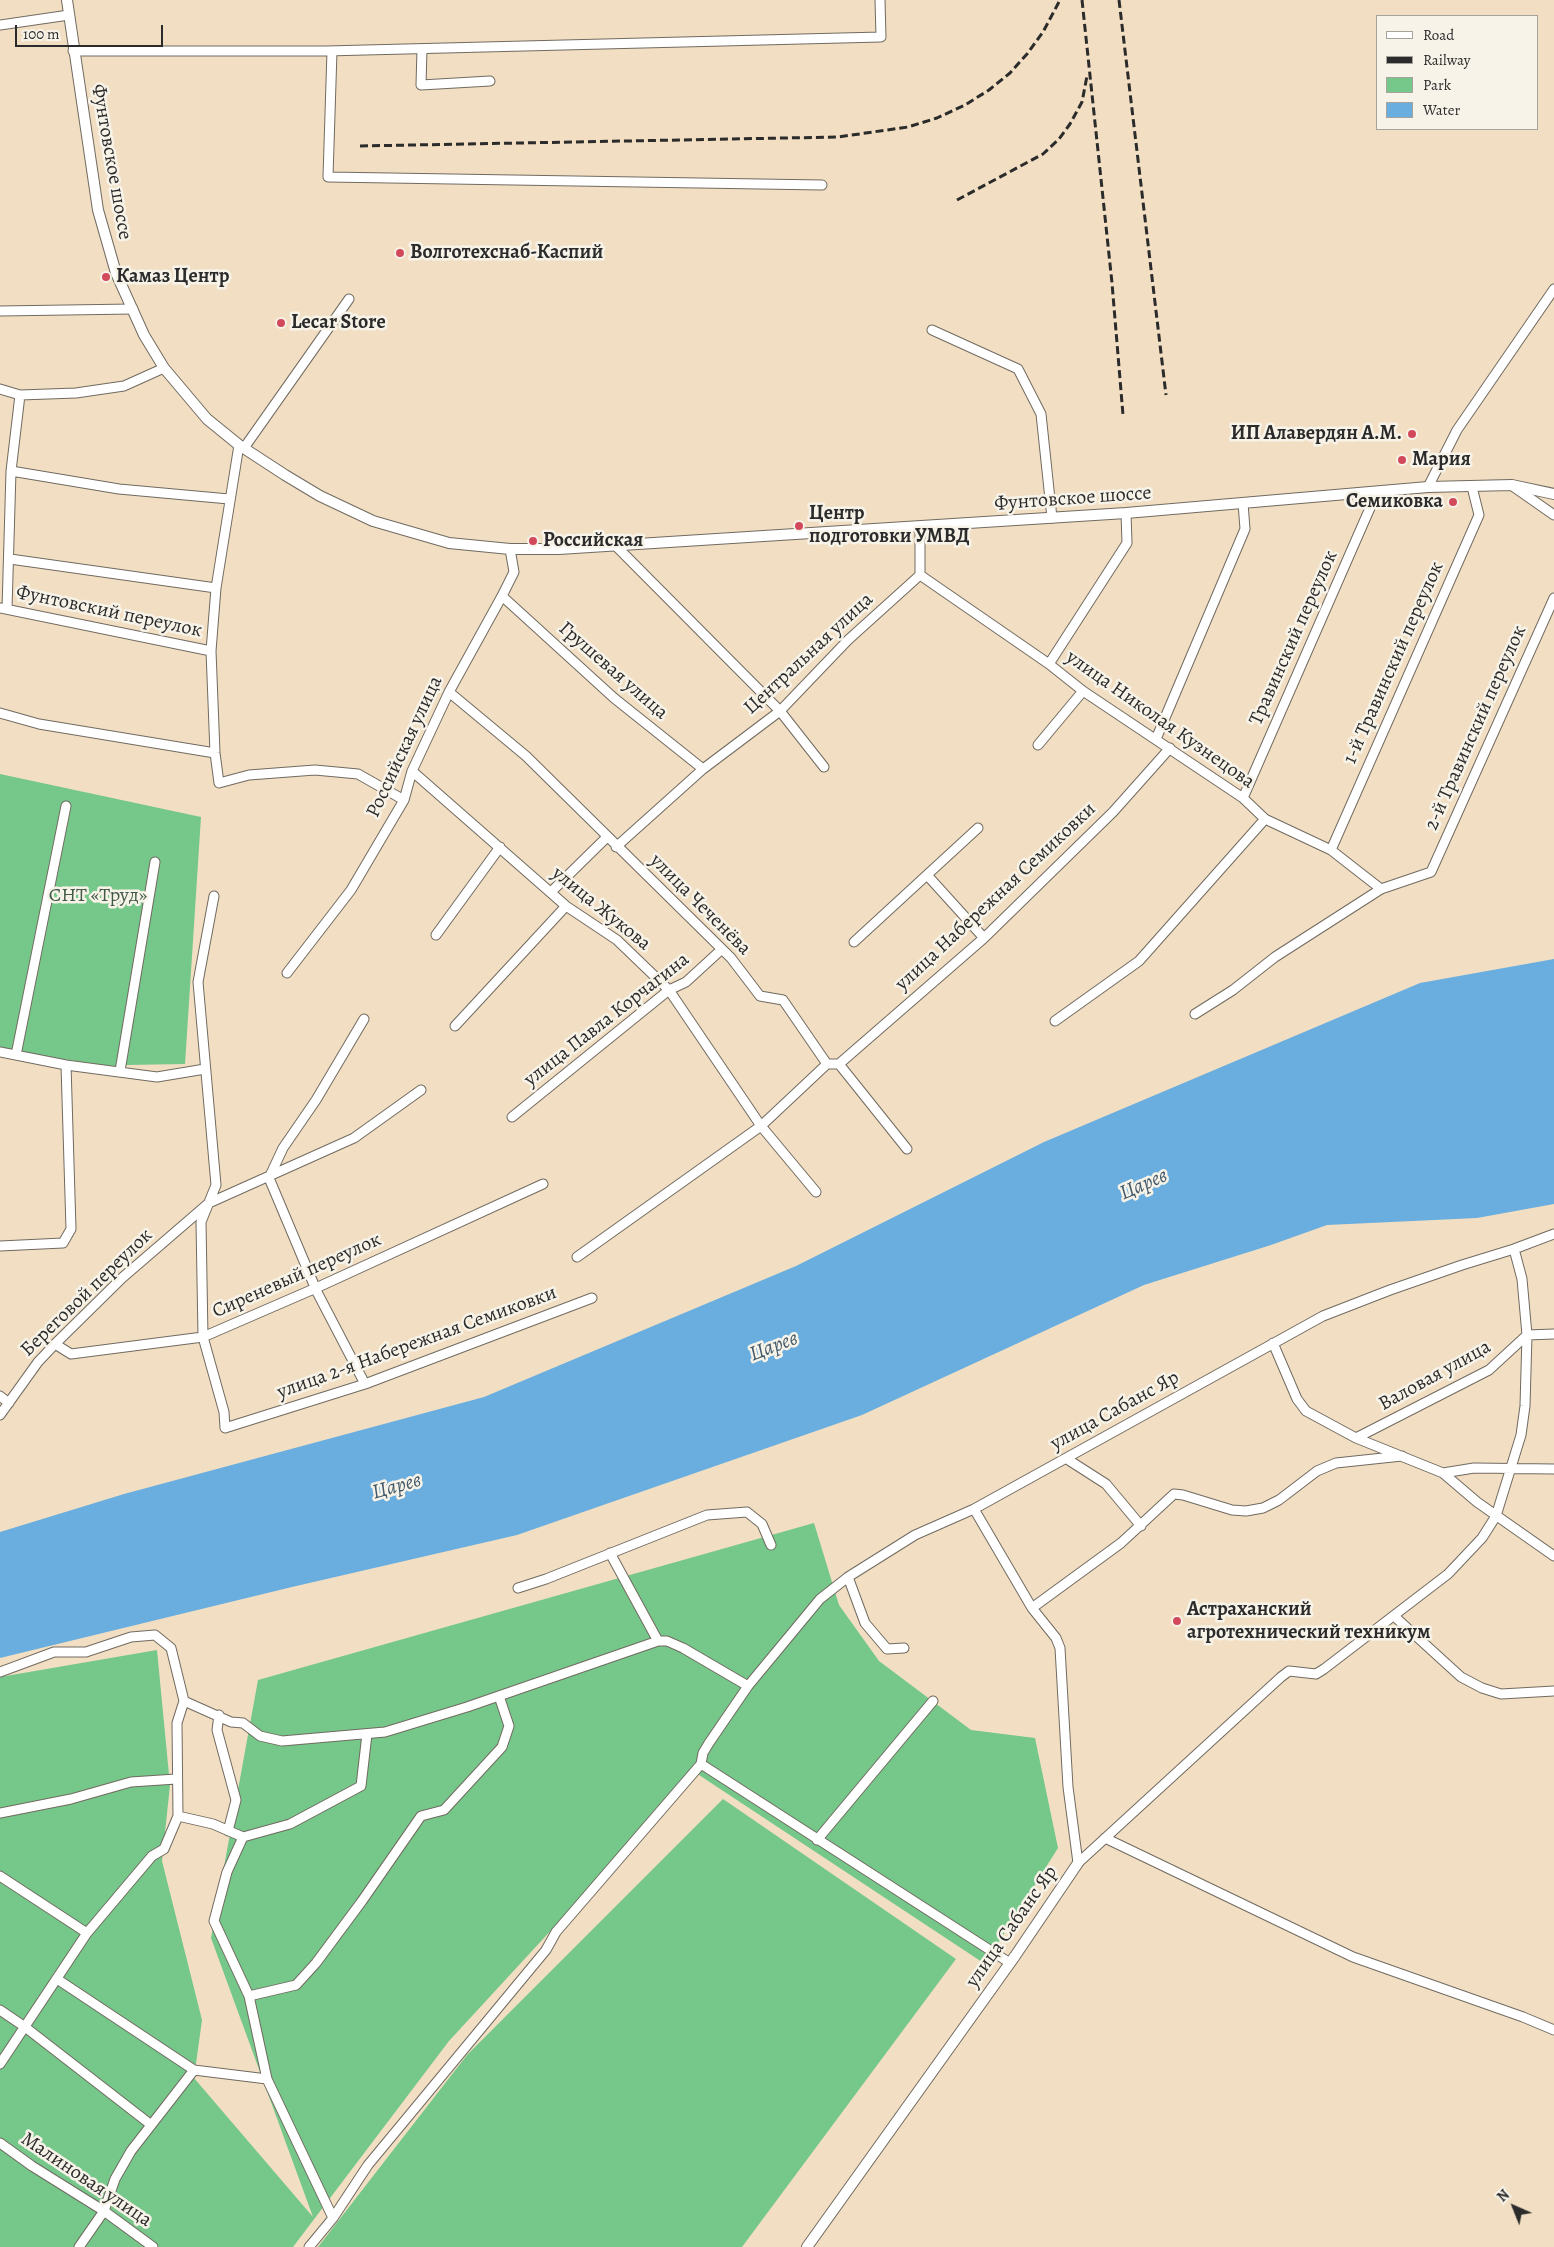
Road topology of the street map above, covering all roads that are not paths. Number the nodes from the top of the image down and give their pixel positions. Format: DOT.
graph roads {
  1 [pos="67,0"];
  2 [pos="880,0"];
  3 [pos="69,15"];
  4 [pos="0,26"];
  5 [pos="422,49"];
  6 [pos="73,51"];
  7 [pos="332,51"];
  8 [pos="490,80"];
  9 [pos="822,185"];
  10 [pos="1554,289"];
  11 [pos="349,299"];
  12 [pos="133,309"];
  13 [pos="0,312"];
  14 [pos="932,330"];
  15 [pos="164,368"];
  16 [pos="0,389"];
  17 [pos="20,395"];
  18 [pos="241,446"];
  19 [pos="11,471"];
  20 [pos="1512,485"];
  21 [pos="1428,487"];
  22 [pos="1472,487"];
  23 [pos="1377,492"];
  24 [pos="1554,494"];
  25 [pos="229,499"];
  26 [pos="1243,503"];
  27 [pos="1126,513"];
  28 [pos="1554,515"];
  29 [pos="1052,518"];
  30 [pos="920,527"];
  31 [pos="616,546"];
  32 [pos="510,550"];
  33 [pos="6,565"];
  34 [pos="920,575"];
  35 [pos="216,588"];
  36 [pos="502,596"];
  37 [pos="1554,598"];
  38 [pos="4,609"];
  39 [pos="211,651"];
  40 [pos="1049,664"];
  41 [pos="1084,691"];
  42 [pos="449,692"];
  43 [pos="780,711"];
  44 [pos="0,713"];
  45 [pos="1156,739"];
  46 [pos="1038,745"];
  47 [pos="1170,748"];
  48 [pos="216,753"];
  49 [pos="824,767"];
  50 [pos="703,770"];
  51 [pos="412,771"];
  52 [pos="1243,798"];
  53 [pos="404,800"];
  54 [pos="66,806"];
  55 [pos="1265,819"];
  56 [pos="978,828"];
  57 [pos="607,837"];
  58 [pos="616,847"];
  59 [pos="500,848"];
  60 [pos="1330,850"];
  61 [pos="155,862"];
  62 [pos="927,875"];
  63 [pos="1381,889"];
  64 [pos="551,892"];
  65 [pos="214,896"];
  66 [pos="566,906"];
  67 [pos="436,935"];
  68 [pos="984,938"];
  69 [pos="854,942"];
  70 [pos="722,949"];
  71 [pos="287,973"];
  72 [pos="669,990"];
  73 [pos="1195,1014"];
  74 [pos="364,1019"];
  75 [pos="1055,1021"];
  76 [pos="455,1026"];
  77 [pos="0,1052"];
  78 [pos="16,1055"];
  79 [pos="827,1064"];
  80 [pos="839,1064"];
  81 [pos="66,1065"];
  82 [pos="205,1068"];
  83 [pos="120,1071"];
  84 [pos="421,1090"];
  85 [pos="512,1117"];
  86 [pos="761,1126"];
  87 [pos="906,1149"];
  88 [pos="269,1178"];
  89 [pos="543,1184"];
  90 [pos="816,1192"];
  91 [pos="208,1203"];
  92 [pos="1554,1234"];
  93 [pos="0,1246"];
  94 [pos="1514,1249"];
  95 [pos="577,1257"];
  96 [pos="316,1288"];
  97 [pos="592,1298"];
  98 [pos="1554,1334"];
  99 [pos="1527,1335"];
  100 [pos="203,1337"];
  101 [pos="1272,1343"];
  102 [pos="56,1344"];
  103 [pos="365,1384"];
  104 [pos="0,1396"];
  105 [pos="8,1404"];
  106 [pos="0,1415"];
  107 [pos="1356,1438"];
  108 [pos="1402,1456"];
  109 [pos="1067,1459"];
  110 [pos="1510,1468"];
  111 [pos="1554,1469"];
  112 [pos="1443,1473"];
  113 [pos="974,1509"];
  114 [pos="1496,1516"];
  115 [pos="1140,1526"];
  116 [pos="771,1545"];
  117 [pos="610,1553"];
  118 [pos="1554,1556"];
  119 [pos="848,1576"];
  120 [pos="518,1588"];
  121 [pos="1032,1608"];
  122 [pos="1394,1616"];
  123 [pos="658,1641"];
  124 [pos="904,1648"];
  125 [pos="0,1672"];
  126 [pos="748,1686"];
  127 [pos="1554,1691"];
  128 [pos="499,1696"];
  129 [pos="184,1701"];
  130 [pos="932,1701"];
  131 [pos="219,1715"];
  132 [pos="367,1734"];
  133 [pos="701,1764"];
  134 [pos="176,1779"];
  135 [pos="0,1813"];
  136 [pos="178,1816"];
  137 [pos="228,1831"];
  138 [pos="243,1837"];
  139 [pos="1105,1838"];
  140 [pos="817,1840"];
  141 [pos="1078,1863"];
  142 [pos="0,1876"];
  143 [pos="87,1933"];
  144 [pos="1010,1963"];
  145 [pos="57,1979"];
  146 [pos="249,1996"];
  147 [pos="0,2010"];
  148 [pos="25,2027"];
  149 [pos="1554,2030"];
  150 [pos="0,2064"];
  151 [pos="194,2070"];
  152 [pos="267,2079"];
  153 [pos="150,2124"];
  154 [pos="0,2143"];
  155 [pos="104,2211"];
  156 [pos="333,2218"];
  157 [pos="79,2247"];
  158 [pos="153,2247"];
  159 [pos="310,2247"];
  160 [pos="807,2247"];
  1 -- 3 [label="street, Фунтовское шоссе"];
  2 -- 5 [label="street"];
  3 -- 4 [label="street"];
  3 -- 6 [label="street, Фунтовское шоссе"];
  5 -- 7 [label="street"];
  5 -- 8 [label="street"];
  6 -- 7 [label="street"];
  6 -- 12 [label="street, Фунтовское шоссе"];
  7 -- 9 [label="street"];
  10 -- 21 [label="street"];
  11 -- 18 [label="street"];
  12 -- 13 [label="street"];
  12 -- 15 [label="street, Фунтовское шоссе"];
  14 -- 29 [label="street"];
  15 -- 17 [label="street"];
  15 -- 18 [label="street, Фунтовское шоссе"];
  16 -- 17 [label="street"];
  17 -- 19 [label="street"];
  18 -- 25 [label="street"];
  18 -- 32 [label="street, Фунтовское шоссе"];
  19 -- 25 [label="street"];
  19 -- 33 [label="street"];
  20 -- 22 [label="street, Фунтовское шоссе"];
  20 -- 24 [label="street, Фунтовское шоссе"];
  20 -- 28 [label="street"];
  21 -- 22 [label="street, Фунтовское шоссе"];
  21 -- 23 [label="street, Фунтовское шоссе"];
  22 -- 60 [label="street, 1-й Травинский переулок"];
  23 -- 26 [label="street, Фунтовское шоссе"];
  23 -- 52 [label="street, Травинский переулок"];
  25 -- 35 [label="street"];
  26 -- 27 [label="street, Фунтовское шоссе"];
  26 -- 45 [label="street"];
  27 -- 29 [label="street, Фунтовское шоссе"];
  27 -- 40 [label="street"];
  29 -- 30 [label="street, Фунтовское шоссе"];
  30 -- 31 [label="street, Фунтовское шоссе"];
  30 -- 34 [label="street"];
  31 -- 32 [label="street, Фунтовское шоссе"];
  31 -- 43 [label="street"];
  32 -- 36 [label="street, Российская улица"];
  33 -- 35 [label="street"];
  33 -- 38 [label="street"];
  34 -- 40 [label="street, улица Николая Кузнецова"];
  34 -- 43 [label="street, Центральная улица"];
  35 -- 39 [label="street"];
  36 -- 42 [label="street, Российская улица"];
  36 -- 50 [label="street, Грушевая улица"];
  37 -- 63 [label="street, 2-й Травинский переулок"];
  38 -- 39 [label="street, Фунтовский переулок"];
  39 -- 48 [label="street"];
  40 -- 41 [label="street, улица Николая Кузнецова"];
  41 -- 45 [label="street, улица Николая Кузнецова"];
  41 -- 46 [label="street"];
  42 -- 51 [label="street, Российская улица"];
  42 -- 57 [label="street, улица Чеченёва"];
  43 -- 49 [label="street"];
  43 -- 50 [label="street, Центральная улица"];
  44 -- 48 [label="street"];
  45 -- 47 [label="street, улица Николая Кузнецова"];
  47 -- 52 [label="street, улица Николая Кузнецова"];
  47 -- 68 [label="street, улица Набережная Семиковки"];
  48 -- 53 [label="street"];
  50 -- 58 [label="street, Центральная улица"];
  51 -- 53 [label="street, Российская улица"];
  51 -- 59 [label="street, улица Жукова"];
  52 -- 55 [label="street, улица Николая Кузнецова"];
  53 -- 71 [label="street, Российская улица"];
  54 -- 78 [label="street"];
  55 -- 60 [label="street, улица Николая Кузнецова"];
  55 -- 75 [label="street"];
  56 -- 62 [label="street"];
  57 -- 58 [label="street, улица Чеченёва"];
  57 -- 64 [label="street"];
  58 -- 70 [label="street, улица Чеченёва"];
  59 -- 64 [label="street, улица Жукова"];
  59 -- 67 [label="street"];
  60 -- 63 [label="street, улица Николая Кузнецова"];
  61 -- 83 [label="street"];
  62 -- 68 [label="street"];
  62 -- 69 [label="street"];
  63 -- 73 [label="street"];
  64 -- 66 [label="street, улица Жукова"];
  65 -- 82 [label="street"];
  66 -- 72 [label="street, улица Жукова"];
  66 -- 76 [label="street"];
  68 -- 80 [label="street, улица Набережная Семиковки"];
  70 -- 72 [label="street, улица Павла Корчагина"];
  70 -- 79 [label="street, улица Чеченёва"];
  72 -- 85 [label="street, улица Павла Корчагина"];
  72 -- 86 [label="street, улица Жукова"];
  74 -- 88 [label="street"];
  77 -- 78 [label="street"];
  78 -- 81 [label="street"];
  79 -- 80 [label="street"];
  79 -- 86 [label="street"];
  80 -- 87 [label="street"];
  81 -- 83 [label="street"];
  81 -- 93 [label="street"];
  82 -- 83 [label="street"];
  82 -- 91 [label="street"];
  84 -- 88 [label="street"];
  86 -- 90 [label="street, улица Жукова"];
  86 -- 95 [label="street"];
  88 -- 91 [label="street"];
  88 -- 96 [label="street"];
  89 -- 96 [label="street, Сиреневый переулок"];
  91 -- 100 [label="street"];
  91 -- 102 [label="street, Береговой переулок"];
  92 -- 94 [label="street, улица Сабанс Яр"];
  94 -- 99 [label="street"];
  94 -- 101 [label="street, улица Сабанс Яр"];
  96 -- 100 [label="street, Сиреневый переулок"];
  96 -- 103 [label="street"];
  97 -- 103 [label="street, улица 2-я Набережная Семиковки"];
  98 -- 99 [label="street"];
  99 -- 107 [label="street, Валовая улица"];
  99 -- 110 [label="street"];
  100 -- 102 [label="street, Сиреневый переулок"];
  100 -- 103 [label="street, улица 2-я Набережная Семиковки"];
  101 -- 107 [label="street"];
  101 -- 109 [label="street, улица Сабанс Яр"];
  102 -- 105 [label="street, Береговой переулок"];
  104 -- 105 [label="street"];
  105 -- 106 [label="street, Береговой переулок"];
  107 -- 108 [label="street"];
  108 -- 112 [label="street"];
  108 -- 115 [label="street"];
  109 -- 113 [label="street, улица Сабанс Яр"];
  109 -- 115 [label="street"];
  110 -- 111 [label="street"];
  110 -- 112 [label="street"];
  110 -- 114 [label="street"];
  112 -- 114 [label="street"];
  113 -- 119 [label="street, улица Сабанс Яр"];
  113 -- 121 [label="street, улица Сабанс Яр"];
  114 -- 118 [label="street"];
  114 -- 122 [label="street"];
  115 -- 121 [label="street"];
  116 -- 117 [label="street"];
  117 -- 120 [label="street"];
  117 -- 123 [label="street"];
  119 -- 124 [label="street"];
  119 -- 126 [label="street, улица Сабанс Яр"];
  121 -- 141 [label="street, улица Сабанс Яр"];
  122 -- 127 [label="street"];
  122 -- 139 [label="street"];
  123 -- 126 [label="street"];
  123 -- 128 [label="street"];
  125 -- 129 [label="street"];
  126 -- 133 [label="street, улица Сабанс Яр"];
  128 -- 132 [label="street"];
  128 -- 146 [label="street"];
  129 -- 131 [label="street"];
  129 -- 134 [label="street"];
  130 -- 140 [label="street"];
  131 -- 132 [label="street"];
  131 -- 137 [label="street"];
  132 -- 138 [label="street"];
  133 -- 140 [label="street"];
  133 -- 156 [label="street, улица Сабанс Яр"];
  134 -- 135 [label="street"];
  134 -- 136 [label="street"];
  136 -- 137 [label="street"];
  136 -- 143 [label="street"];
  137 -- 138 [label="street"];
  138 -- 146 [label="street"];
  139 -- 141 [label="street"];
  139 -- 149 [label="street"];
  140 -- 144 [label="street"];
  141 -- 144 [label="street, улица Сабанс Яр"];
  142 -- 143 [label="street"];
  143 -- 145 [label="street"];
  144 -- 160 [label="street, улица Сабанс Яр"];
  145 -- 148 [label="street"];
  145 -- 151 [label="street"];
  146 -- 152 [label="street"];
  147 -- 148 [label="street"];
  148 -- 150 [label="street"];
  148 -- 153 [label="street"];
  151 -- 152 [label="street"];
  151 -- 153 [label="street"];
  152 -- 156 [label="street"];
  153 -- 155 [label="street"];
  154 -- 155 [label="street, Малиновая улица"];
  155 -- 157 [label="street"];
  155 -- 158 [label="street, Малиновая улица"];
  156 -- 159 [label="street, улица Сабанс Яр"];
}
